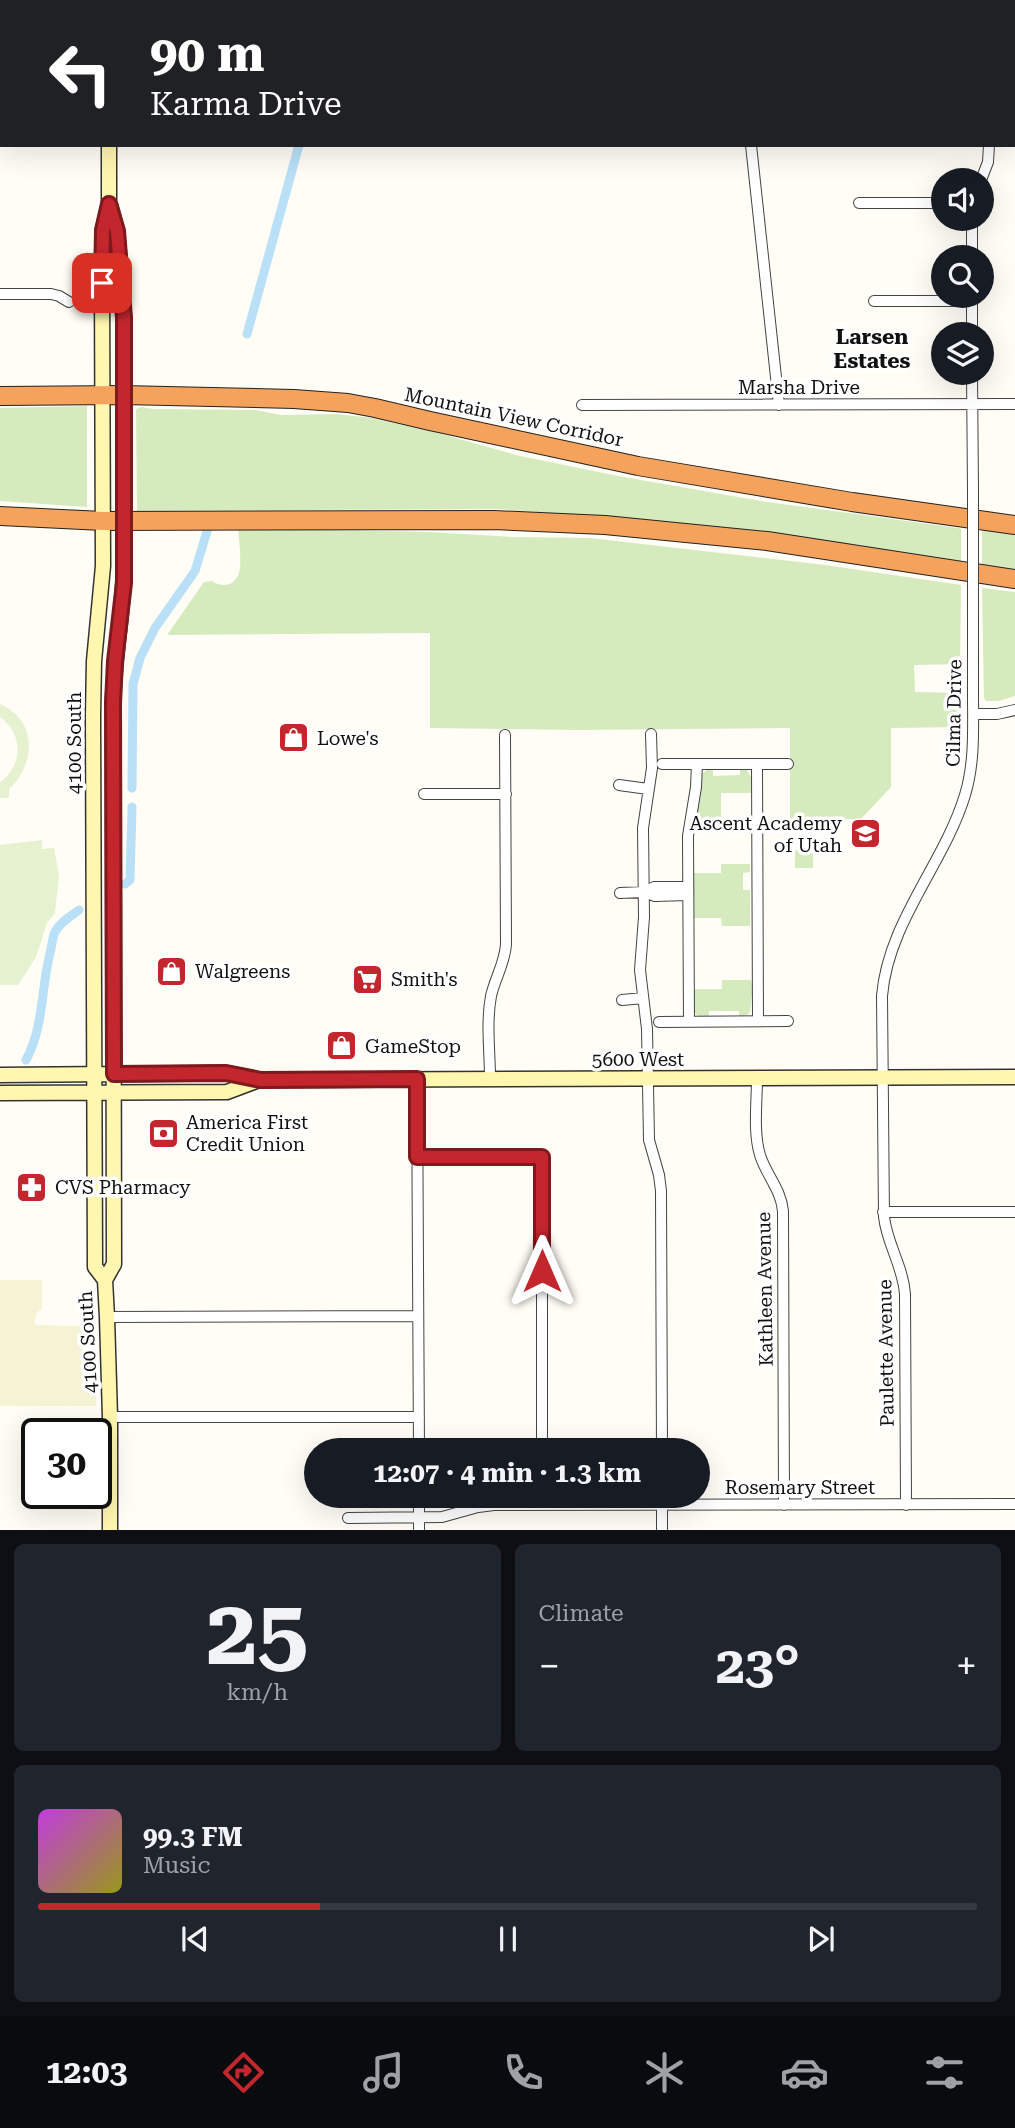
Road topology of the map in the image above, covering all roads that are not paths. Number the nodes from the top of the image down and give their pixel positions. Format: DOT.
graph roads {
  1 [pos="109,147"];
  2 [pos="751,147"];
  3 [pos="989,147"];
  4 [pos="986,168"];
  5 [pos="859,203"];
  6 [pos="931,203"];
  7 [pos="109,204"];
  8 [pos="0,294"];
  9 [pos="931,300"];
  10 [pos="69,302"];
  11 [pos="874,302"];
  12 [pos="972,385"];
  13 [pos="102,394"];
  14 [pos="124,395"];
  15 [pos="0,396"];
  16 [pos="972,404"];
  17 [pos="1015,404"];
  18 [pos="582,405"];
  19 [pos="779,405"];
  20 [pos="0,516"];
  21 [pos="103,521"];
  22 [pos="124,521"];
  23 [pos="1015,525"];
  24 [pos="1015,579"];
  25 [pos="1015,710"];
  26 [pos="973,714"];
  27 [pos="651,734"];
  28 [pos="505,735"];
  29 [pos="662,764"];
  30 [pos="697,764"];
  31 [pos="757,764"];
  32 [pos="788,764"];
  33 [pos="619,785"];
  34 [pos="648,789"];
  35 [pos="424,794"];
  36 [pos="506,794"];
  37 [pos="688,891"];
  38 [pos="644,892"];
  39 [pos="620,893"];
  40 [pos="643,998"];
  41 [pos="622,1000"];
  42 [pos="758,1021"];
  43 [pos="788,1021"];
  44 [pos="659,1022"];
  45 [pos="689,1022"];
  46 [pos="0,1074"];
  47 [pos="95,1074"];
  48 [pos="114,1074"];
  49 [pos="882,1077"];
  50 [pos="1015,1077"];
  51 [pos="417,1079"];
  52 [pos="490,1079"];
  53 [pos="648,1079"];
  54 [pos="757,1079"];
  55 [pos="261,1080"];
  56 [pos="0,1093"];
  57 [pos="95,1093"];
  58 [pos="114,1093"];
  59 [pos="417,1157"];
  60 [pos="883,1212"];
  61 [pos="1015,1212"];
  62 [pos="105,1280"];
  63 [pos="418,1316"];
  64 [pos="107,1317"];
  65 [pos="110,1417"];
  66 [pos="419,1417"];
  67 [pos="419,1438"];
  68 [pos="542,1438"];
  69 [pos="662,1438"];
  70 [pos="710,1503"];
  71 [pos="1015,1504"];
  72 [pos="784,1505"];
  73 [pos="906,1505"];
  74 [pos="419,1508"];
  75 [pos="476,1508"];
  76 [pos="662,1508"];
  77 [pos="348,1518"];
  78 [pos="419,1518"];
  79 [pos="110,1530"];
  80 [pos="419,1530"];
  81 [pos="662,1530"];
  1 -- 7 [label="main road, 4100 South"];
  2 -- 19 [label="street"];
  3 -- 4 [label="street"];
  5 -- 6 [label="street"];
  7 -- 13 [label="main road, 4100 South"];
  7 -- 14 [label="main road, 4100 South"];
  8 -- 10 [label="street"];
  9 -- 11 [label="street"];
  12 -- 16 [label="street, Cilma Drive"];
  13 -- 14 [label="highway, Mountain View Corridor"];
  13 -- 15 [label="highway, Mountain View Corridor"];
  13 -- 21 [label="main road, 4100 South"];
  14 -- 22 [label="main road, 4100 South"];
  14 -- 23 [label="highway, Mountain View Corridor"];
  16 -- 17 [label="street, Marsha Drive"];
  16 -- 19 [label="street, Marsha Drive"];
  16 -- 26 [label="street, Cilma Drive, bridge"];
  18 -- 19 [label="street, Marsha Drive"];
  20 -- 21 [label="highway"];
  21 -- 22 [label="highway"];
  21 -- 47 [label="main road, 4100 South"];
  22 -- 24 [label="highway"];
  22 -- 48 [label="main road, 4100 South"];
  25 -- 26 [label="street"];
  26 -- 49 [label="street, Cilma Drive"];
  27 -- 34 [label="street"];
  28 -- 36 [label="street"];
  29 -- 30 [label="street"];
  30 -- 31 [label="street"];
  30 -- 37 [label="street"];
  31 -- 32 [label="street"];
  31 -- 42 [label="street"];
  33 -- 34 [label="street"];
  34 -- 38 [label="street"];
  35 -- 36 [label="street"];
  36 -- 52 [label="street"];
  37 -- 38 [label="street"];
  37 -- 45 [label="street"];
  38 -- 39 [label="street"];
  38 -- 40 [label="street"];
  40 -- 41 [label="street"];
  40 -- 53 [label="street"];
  42 -- 43 [label="street"];
  42 -- 45 [label="street"];
  44 -- 45 [label="street"];
  46 -- 47 [label="main road, 5600 West"];
  47 -- 48 [label="main road, 5600 West"];
  47 -- 57 [label="main road, 4100 South"];
  48 -- 55 [label="main road, 5600 West"];
  48 -- 58 [label="main road, 4100 South"];
  49 -- 50 [label="main road, 5600 West"];
  49 -- 54 [label="main road, 5600 West"];
  49 -- 60 [label="street, Paulette Avenue"];
  51 -- 52 [label="main road, 5600 West"];
  51 -- 55 [label="main road, 5600 West"];
  51 -- 59 [label="street"];
  52 -- 53 [label="main road, 5600 West"];
  53 -- 54 [label="main road, 5600 West"];
  53 -- 69 [label="street"];
  54 -- 72 [label="street, Kathleen Avenue"];
  55 -- 58 [label="main road, 5600 West"];
  56 -- 57 [label="main road, 5600 West"];
  57 -- 58 [label="main road, 5600 West"];
  57 -- 62 [label="main road, 4100 South"];
  58 -- 62 [label="main road, 4100 South"];
  59 -- 63 [label="street"];
  59 -- 68 [label="street"];
  60 -- 61 [label="street"];
  60 -- 73 [label="street, Paulette Avenue"];
  62 -- 64 [label="main road, 4100 South"];
  63 -- 64 [label="street"];
  63 -- 66 [label="street"];
  64 -- 65 [label="main road, 4100 South"];
  65 -- 66 [label="street"];
  65 -- 79 [label="main road, 4100 South"];
  66 -- 67 [label="street"];
  70 -- 72 [label="street, Rosemary Street"];
  71 -- 73 [label="street, Rosemary Street"];
  72 -- 73 [label="street, Rosemary Street"];
  74 -- 78 [label="street"];
  75 -- 78 [label="street, Rosemary Street"];
  76 -- 81 [label="street"];
  77 -- 78 [label="street, Rosemary Street"];
  78 -- 80 [label="street"];
}
